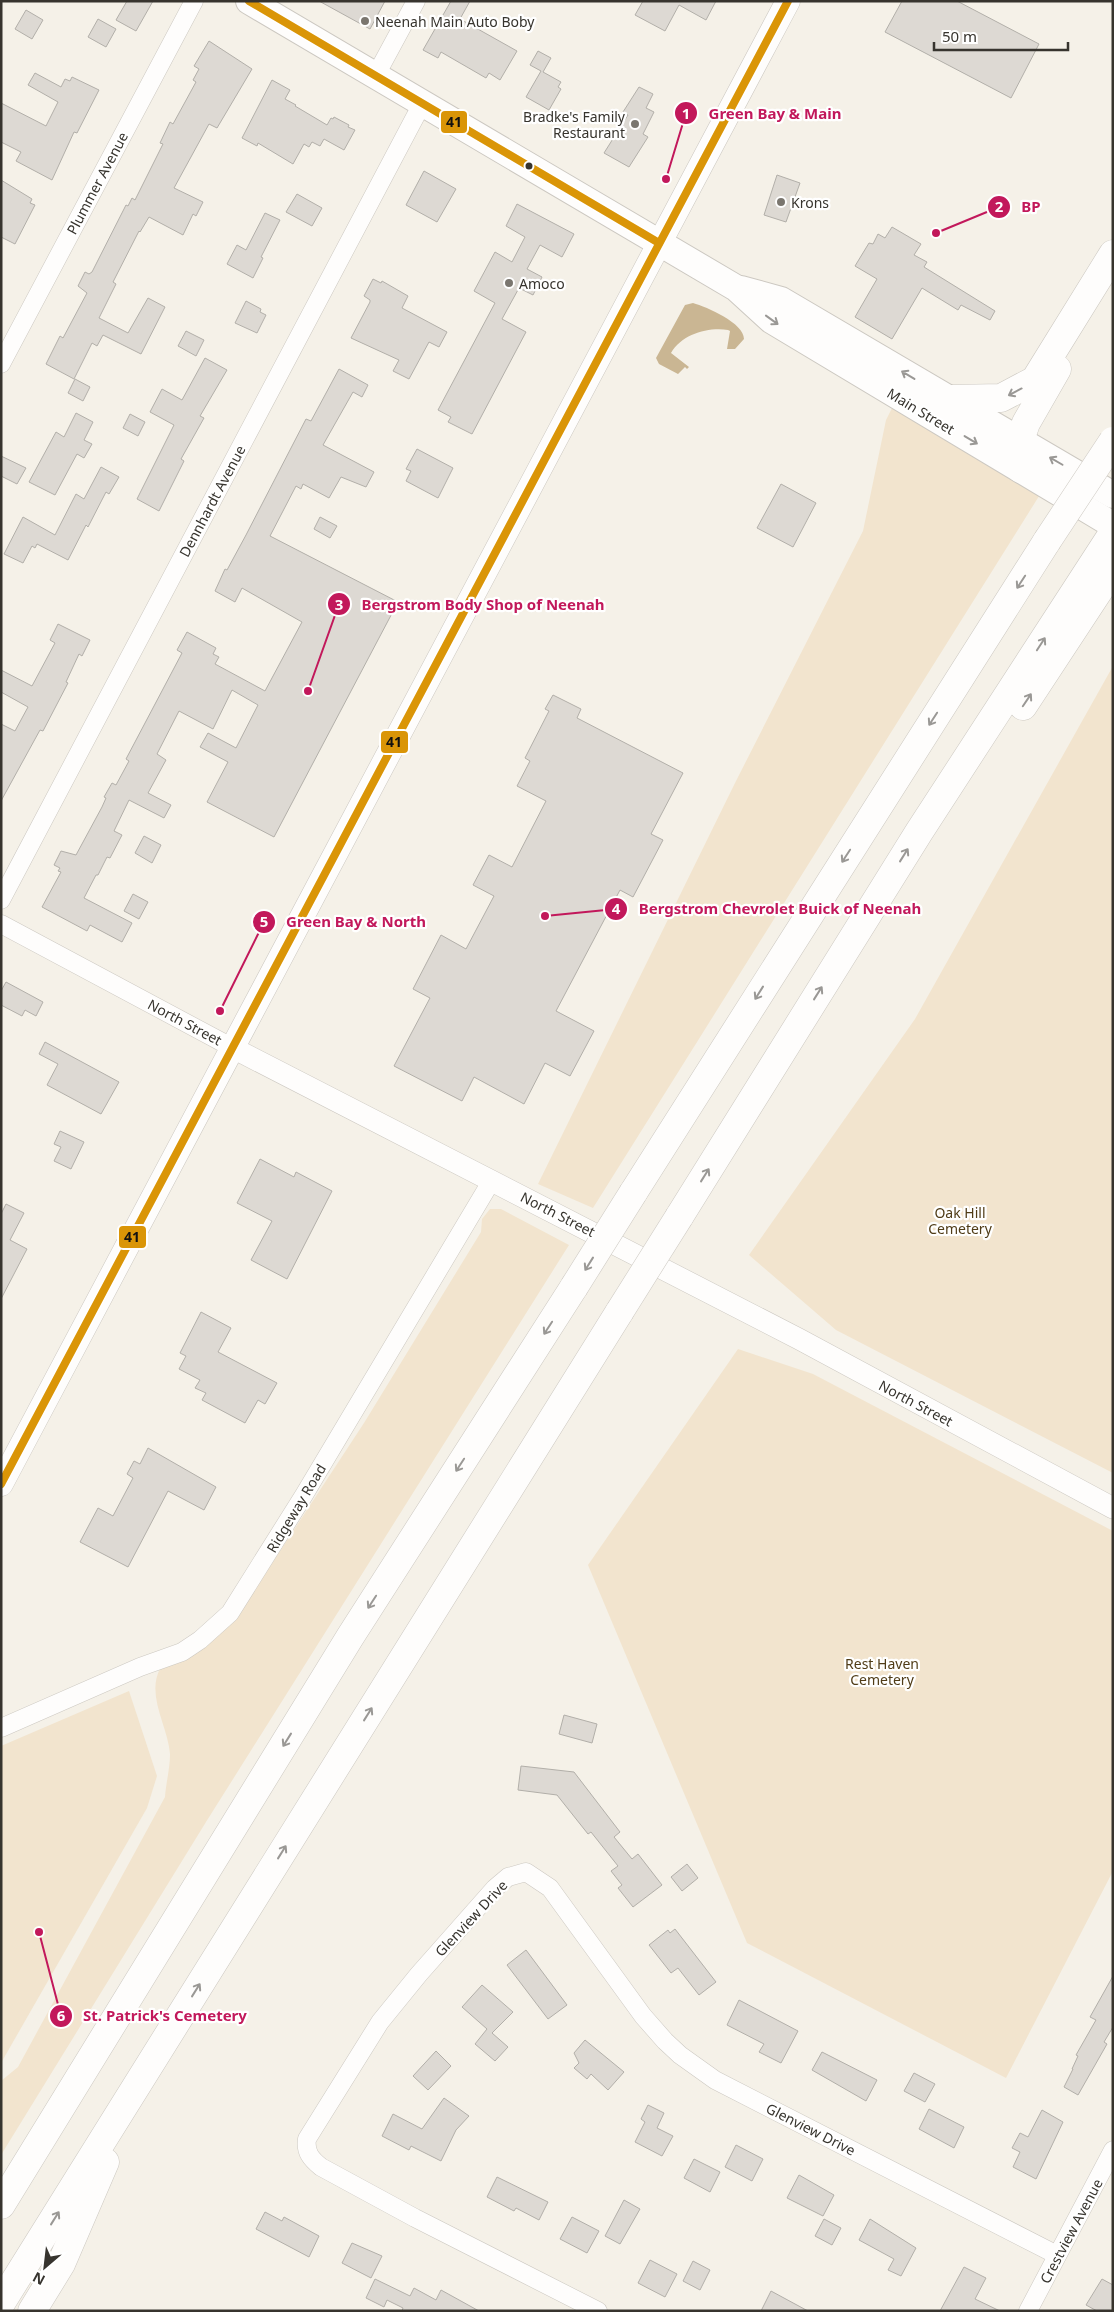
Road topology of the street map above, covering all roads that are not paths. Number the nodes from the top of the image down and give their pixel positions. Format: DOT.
graph roads {
  1 [pos="194,1"];
  2 [pos="249,1"];
  3 [pos="416,1"];
  4 [pos="788,1"];
  5 [pos="376,75"];
  6 [pos="423,102"];
  7 [pos="659,243"];
  8 [pos="1113,254"];
  9 [pos="1113,275"];
  10 [pos="736,288"];
  11 [pos="1,364"];
  12 [pos="951,399"];
  13 [pos="1020,440"];
  14 [pos="1113,441"];
  15 [pos="1021,469"];
  16 [pos="1113,495"];
  17 [pos="1113,525"];
  18 [pos="1113,533"];
  19 [pos="1104,571"];
  20 [pos="1,900"];
  21 [pos="1,924"];
  22 [pos="233,1048"];
  23 [pos="492,1180"];
  24 [pos="1,1484"];
  25 [pos="1113,1508"];
  26 [pos="1,1728"];
  27 [pos="146,2071"];
  28 [pos="1113,2150"];
  29 [pos="1,2205"];
  30 [pos="1057,2255"];
  31 [pos="1,2304"];
  32 [pos="32,2311"];
  33 [pos="598,2311"];
  34 [pos="1028,2311"];
  1 -- 11 [label="street, Plummer Avenue"];
  2 -- 5 [label="main road, Main Street"];
  3 -- 5 [label="street"];
  4 -- 7 [label="main road"];
  5 -- 6 [label="main road, Main Street"];
  6 -- 7 [label="main road, Main Street"];
  6 -- 20 [label="street, Dennhardt Avenue"];
  7 -- 10 [label="main road, Main Street"];
  7 -- 22 [label="main road"];
  8 -- 12 [label="highway, one-way"];
  9 -- 13 [label="highway"];
  12 -- 10 [label="main road, Main Street, one-way"];
  10 -- 15 [label="main road, Main Street, one-way"];
  12 -- 13 [label="main road, Main Street"];
  13 -- 15 [label="highway"];
  16 -- 13 [label="main road, Main Street, one-way"];
  14 -- 29 [label="highway, one-way, bridge"];
  15 -- 17 [label="main road, Main Street"];
  18 -- 19 [label="highway"];
  27 -- 19 [label="highway, one-way, bridge"];
  21 -- 22 [label="street, North Street"];
  22 -- 23 [label="street, North Street"];
  22 -- 24 [label="main road"];
  23 -- 25 [label="street, North Street"];
  23 -- 26 [label="street, Ridgeway Road"];
  31 -- 27 [label="highway, one-way"];
  27 -- 32 [label="highway"];
  28 -- 30 [label="street, Crestview Avenue"];
  30 -- 33 [label="street, Glenview Drive"];
  30 -- 34 [label="street, Crestview Avenue"];
}
